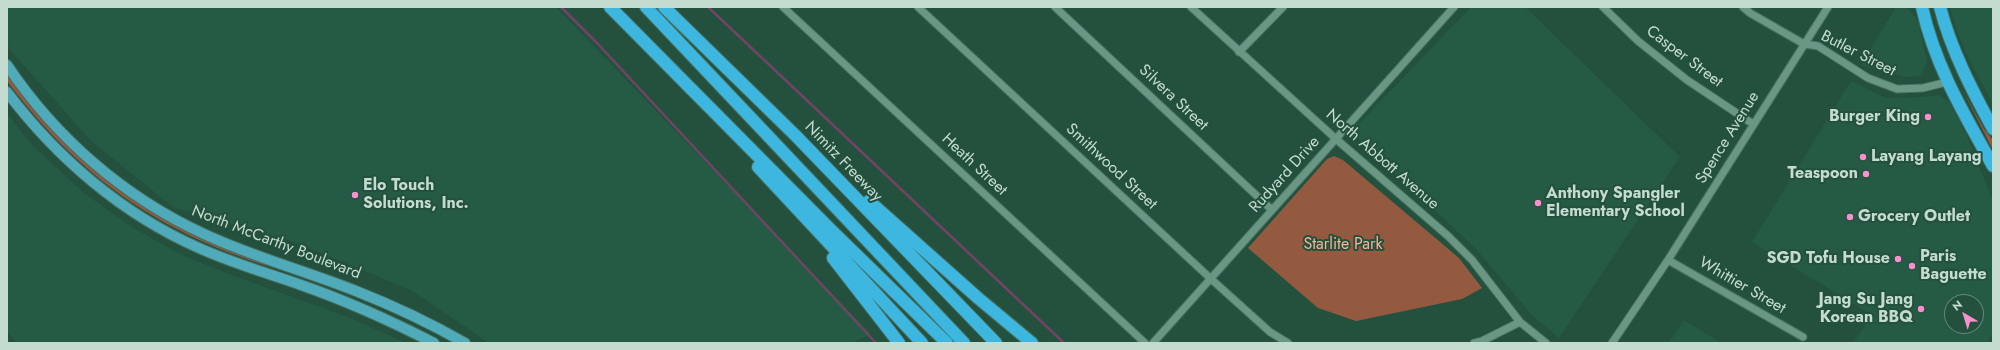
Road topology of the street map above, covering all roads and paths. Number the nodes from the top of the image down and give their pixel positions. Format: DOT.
graph roads {
  1 [pos="602,7"];
  2 [pos="610,7"];
  3 [pos="646,7"];
  4 [pos="664,7"];
  5 [pos="784,7"];
  6 [pos="918,7"];
  7 [pos="1055,7"];
  8 [pos="1191,7"];
  9 [pos="1283,7"];
  10 [pos="1454,7"];
  11 [pos="1603,7"];
  12 [pos="1743,7"];
  13 [pos="1828,7"];
  14 [pos="1922,7"];
  15 [pos="1940,7"];
  16 [pos="1804,44"];
  17 [pos="1933,45"];
  18 [pos="1240,52"];
  19 [pos="7,65"];
  20 [pos="1962,68"];
  21 [pos="1947,82"];
  22 [pos="1973,90"];
  23 [pos="7,92"];
  24 [pos="1754,124"];
  25 [pos="1993,129"];
  26 [pos="796,136"];
  27 [pos="1336,139"];
  28 [pos="1993,166"];
  29 [pos="797,210"];
  30 [pos="1272,210"];
  31 [pos="1668,260"];
  32 [pos="1210,278"];
  33 [pos="1520,322"];
  34 [pos="1803,337"];
  35 [pos="434,343"];
  36 [pos="465,343"];
  37 [pos="899,343"];
  38 [pos="922,343"];
  39 [pos="947,343"];
  40 [pos="964,343"];
  41 [pos="996,343"];
  42 [pos="1032,343"];
  43 [pos="1145,343"];
  44 [pos="1153,343"];
  45 [pos="1288,343"];
  46 [pos="1474,343"];
  47 [pos="1546,343"];
  48 [pos="1612,343"];
  1 -- 29 [label="highway"];
  2 -- 39 [label="highway"];
  3 -- 40 [label="highway"];
  4 -- 26 [label="highway, Nimitz Freeway"];
  5 -- 43 [label="street, Heath Street"];
  6 -- 32 [label="street, Smithwood Street"];
  7 -- 30 [label="street, Silvera Street"];
  8 -- 18 [label="street, North Abbott Avenue"];
  9 -- 18 [label="street"];
  10 -- 27 [label="street, Rudyard Drive"];
  11 -- 24 [label="street, Casper Street"];
  12 -- 16 [label="street, Butler Street"];
  13 -- 16 [label="street, Spence Avenue"];
  14 -- 17 [label="highway"];
  15 -- 20 [label="highway"];
  16 -- 21 [label="street, Butler Street"];
  16 -- 24 [label="street, Spence Avenue"];
  17 -- 20 [label="highway"];
  17 -- 21 [label="highway"];
  18 -- 27 [label="street, North Abbott Avenue"];
  19 -- 36 [label="main road, North McCarthy Boulevard"];
  20 -- 22 [label="highway"];
  21 -- 22 [label="highway"];
  21 -- 28 [label="highway"];
  22 -- 25 [label="highway"];
  23 -- 35 [label="main road, North McCarthy Boulevard"];
  24 -- 31 [label="street, Spence Avenue"];
  26 -- 41 [label="highway, Nimitz Freeway"];
  26 -- 42 [label="highway"];
  27 -- 30 [label="street, Rudyard Drive"];
  27 -- 33 [label="street, North Abbott Avenue"];
  29 -- 37 [label="highway"];
  29 -- 38 [label="highway"];
  30 -- 32 [label="street, Rudyard Drive"];
  31 -- 34 [label="street, Whittier Street"];
  31 -- 48 [label="street, Spence Avenue"];
  32 -- 44 [label="street, Rudyard Drive"];
  32 -- 45 [label="street, Smithwood Street"];
  33 -- 46 [label="street"];
  33 -- 47 [label="street, North Abbott Avenue"];
}
